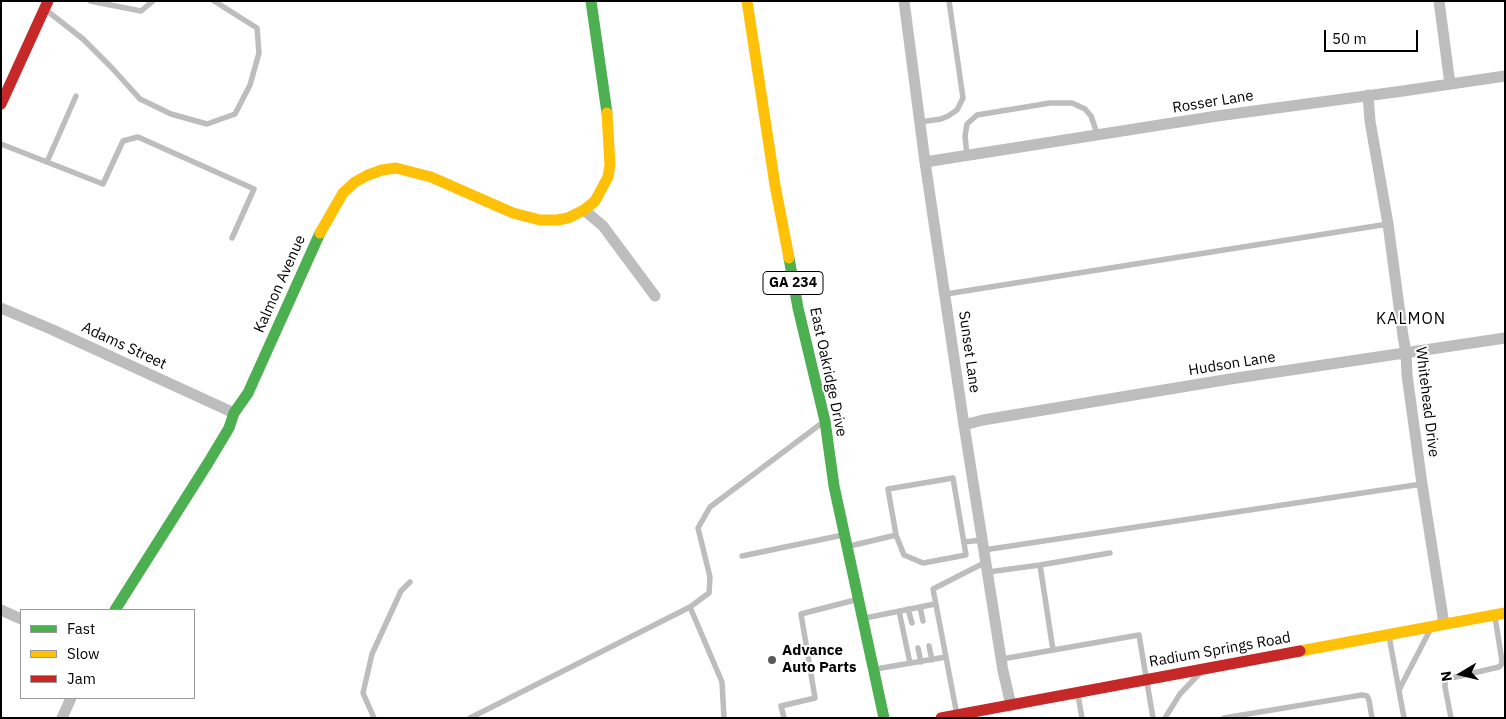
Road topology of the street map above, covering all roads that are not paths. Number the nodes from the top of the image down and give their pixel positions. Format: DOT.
graph roads {
  1 [pos="90,1"];
  2 [pos="153,1"];
  3 [pos="214,1"];
  4 [pos="592,1"];
  5 [pos="747,1"];
  6 [pos="904,1"];
  7 [pos="949,1"];
  8 [pos="1439,1"];
  9 [pos="46,5"];
  10 [pos="1505,76"];
  11 [pos="1450,84"];
  12 [pos="1368,95"];
  13 [pos="76,96"];
  14 [pos="1,104"];
  15 [pos="920,122"];
  16 [pos="1098,136"];
  17 [pos="1,144"];
  18 [pos="967,156"];
  19 [pos="47,162"];
  20 [pos="926,162"];
  21 [pos="584,210"];
  22 [pos="1388,224"];
  23 [pos="232,238"];
  24 [pos="946,294"];
  25 [pos="655,296"];
  26 [pos="1,308"];
  27 [pos="1505,338"];
  28 [pos="1406,353"];
  29 [pos="234,412"];
  30 [pos="825,421"];
  31 [pos="964,425"];
  32 [pos="1422,484"];
  33 [pos="896,534"];
  34 [pos="847,540"];
  35 [pos="964,542"];
  36 [pos="1110,552"];
  37 [pos="742,556"];
  38 [pos="985,556"];
  39 [pos="1040,565"];
  40 [pos="410,582"];
  41 [pos="859,600"];
  42 [pos="935,604"];
  43 [pos="690,607"];
  44 [pos="920,607"];
  45 [pos="116,609"];
  46 [pos="908,609"];
  47 [pos="1,610"];
  48 [pos="899,611"];
  49 [pos="1500,614"];
  50 [pos="863,618"];
  51 [pos="20,619"];
  52 [pos="923,621"];
  53 [pos="912,623"];
  54 [pos="1444,624"];
  55 [pos="1432,626"];
  56 [pos="1388,634"];
  57 [pos="929,646"];
  58 [pos="918,648"];
  59 [pos="1054,650"];
  60 [pos="946,657"];
  61 [pos="1002,659"];
  62 [pos="932,660"];
  63 [pos="921,662"];
  64 [pos="910,663"];
  65 [pos="1204,668"];
  66 [pos="874,670"];
  67 [pos="1146,679"];
  68 [pos="1399,690"];
  69 [pos="1078,692"];
  70 [pos="71,699"];
  71 [pos="1011,705"];
  72 [pos="957,715"];
  73 [pos="62,718"];
  74 [pos="374,718"];
  75 [pos="470,718"];
  76 [pos="724,718"];
  77 [pos="784,718"];
  78 [pos="884,718"];
  79 [pos="941,718"];
  80 [pos="1082,718"];
  81 [pos="1153,718"];
  82 [pos="1165,718"];
  83 [pos="1224,718"];
  84 [pos="1372,718"];
  85 [pos="1404,718"];
  86 [pos="1451,718"];
  1 -- 2 [label="lane"];
  3 -- 9 [label="lane"];
  4 -- 21 [label="main road, Kalmon Avenue"];
  5 -- 30 [label="main road, East Oakridge Drive / GA 234"];
  6 -- 15 [label="street, Sunset Lane"];
  7 -- 15 [label="lane"];
  8 -- 11 [label="street"];
  9 -- 14 [label="main road"];
  10 -- 11 [label="street, Rosser Lane"];
  11 -- 12 [label="street, Rosser Lane"];
  12 -- 16 [label="street, Rosser Lane"];
  12 -- 22 [label="street, Whitehead Drive"];
  13 -- 19 [label="lane"];
  15 -- 20 [label="street, Sunset Lane"];
  16 -- 18 [label="street, Rosser Lane"];
  16 -- 18 [label="lane"];
  17 -- 19 [label="lane"];
  18 -- 20 [label="street, Rosser Lane"];
  19 -- 23 [label="lane"];
  20 -- 24 [label="street, Sunset Lane"];
  21 -- 25 [label="street"];
  21 -- 29 [label="main road, Kalmon Avenue"];
  22 -- 24 [label="lane"];
  22 -- 28 [label="street, Whitehead Drive"];
  24 -- 31 [label="street, Sunset Lane"];
  26 -- 29 [label="street, Adams Street"];
  27 -- 28 [label="street, Hudson Lane"];
  28 -- 31 [label="street, Hudson Lane"];
  28 -- 32 [label="street, Whitehead Drive"];
  29 -- 45 [label="main road, Kalmon Avenue"];
  30 -- 34 [label="main road, East Oakridge Drive / GA 234"];
  30 -- 43 [label="lane"];
  31 -- 38 [label="street, Sunset Lane"];
  32 -- 38 [label="lane"];
  32 -- 54 [label="street, Whitehead Drive"];
  33 -- 34 [label="lane"];
  33 -- 35 [label="lane"];
  33 -- 35 [label="lane"];
  34 -- 37 [label="lane"];
  34 -- 41 [label="main road, East Oakridge Drive / GA 234"];
  35 -- 38 [label="lane"];
  36 -- 39 [label="lane"];
  38 -- 39 [label="lane"];
  38 -- 42 [label="lane"];
  38 -- 61 [label="street, Sunset Lane"];
  39 -- 59 [label="lane"];
  40 -- 74 [label="lane"];
  41 -- 50 [label="main road, East Oakridge Drive / GA 234"];
  41 -- 77 [label="lane"];
  42 -- 44 [label="lane"];
  42 -- 60 [label="lane"];
  43 -- 75 [label="lane"];
  43 -- 76 [label="lane"];
  44 -- 46 [label="lane"];
  44 -- 52 [label="lane"];
  46 -- 48 [label="lane"];
  46 -- 53 [label="lane"];
  47 -- 51 [label="street"];
  48 -- 50 [label="lane"];
  48 -- 64 [label="lane"];
  49 -- 54 [label="main road, Radium Springs Road"];
  49 -- 86 [label="lane"];
  50 -- 66 [label="main road, East Oakridge Drive / GA 234"];
  54 -- 55 [label="main road, Radium Springs Road"];
  55 -- 56 [label="main road, Radium Springs Road"];
  55 -- 68 [label="lane"];
  56 -- 65 [label="main road, Radium Springs Road"];
  56 -- 68 [label="lane"];
  57 -- 62 [label="lane"];
  58 -- 63 [label="lane"];
  59 -- 61 [label="lane"];
  59 -- 67 [label="lane"];
  60 -- 62 [label="lane"];
  60 -- 72 [label="lane"];
  61 -- 71 [label="street, Sunset Lane"];
  62 -- 63 [label="lane"];
  63 -- 64 [label="lane"];
  64 -- 66 [label="lane"];
  65 -- 67 [label="main road, Radium Springs Road"];
  65 -- 82 [label="lane"];
  66 -- 78 [label="main road, East Oakridge Drive / GA 234"];
  67 -- 69 [label="main road, Radium Springs Road"];
  67 -- 81 [label="lane"];
  68 -- 85 [label="lane"];
  69 -- 71 [label="main road, Radium Springs Road"];
  69 -- 80 [label="lane"];
  70 -- 73 [label="street"];
  71 -- 72 [label="main road, Radium Springs Road"];
  72 -- 79 [label="main road, Radium Springs Road"];
  83 -- 84 [label="lane"];
}
